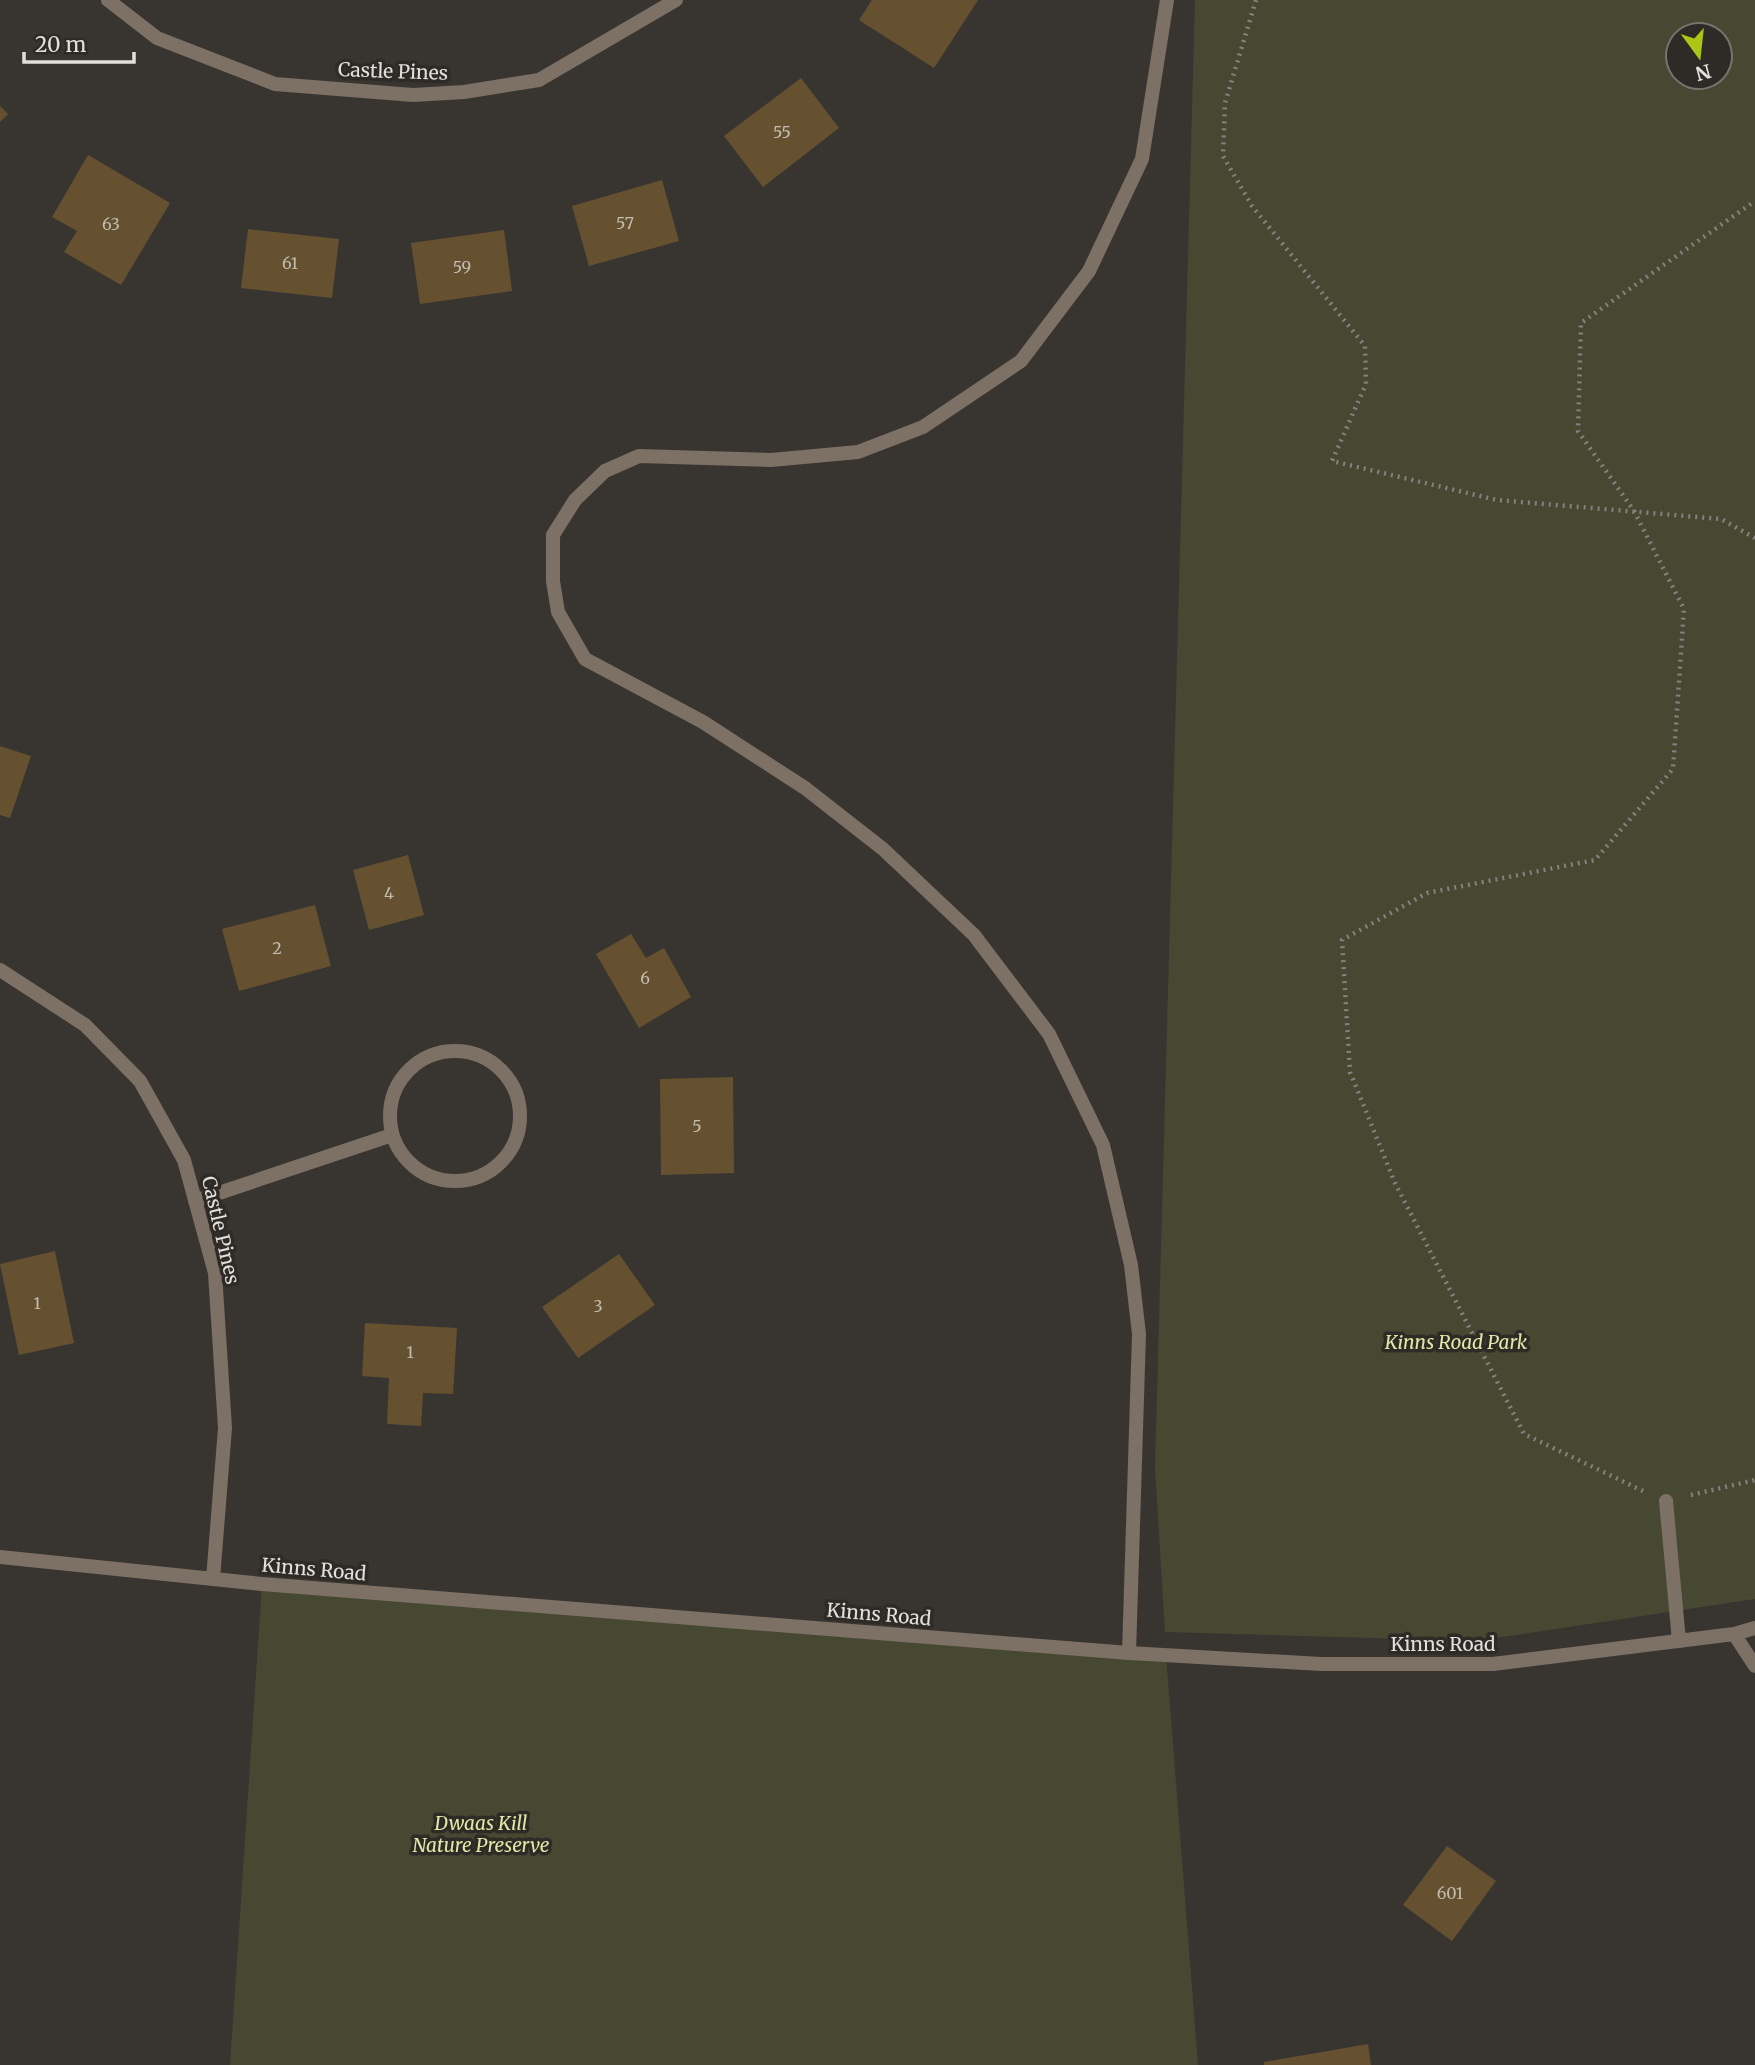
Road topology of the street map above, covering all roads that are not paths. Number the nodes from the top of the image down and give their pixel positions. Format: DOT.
graph roads {
  1 [pos="108,0"];
  2 [pos="677,0"];
  3 [pos="1167,0"];
  4 [pos="0,970"];
  5 [pos="392,1135"];
  6 [pos="195,1201"];
  7 [pos="1666,1501"];
  8 [pos="0,1557"];
  9 [pos="213,1579"];
  10 [pos="1755,1628"];
  11 [pos="1734,1634"];
  12 [pos="1679,1641"];
  13 [pos="1129,1653"];
  14 [pos="1755,1666"];
  1 -- 2 [label="street, Castle Pines"];
  3 -- 13 [label="street"];
  4 -- 6 [label="street, Castle Pines"];
  5 -- 5 [label="street"];
  5 -- 6 [label="street"];
  6 -- 9 [label="street, Castle Pines"];
  7 -- 12 [label="street"];
  8 -- 9 [label="street, Kinns Road"];
  9 -- 13 [label="street, Kinns Road"];
  10 -- 11 [label="street, Kinns Road"];
  11 -- 12 [label="street, Kinns Road"];
  11 -- 14 [label="street"];
  12 -- 13 [label="street, Kinns Road"];
}
